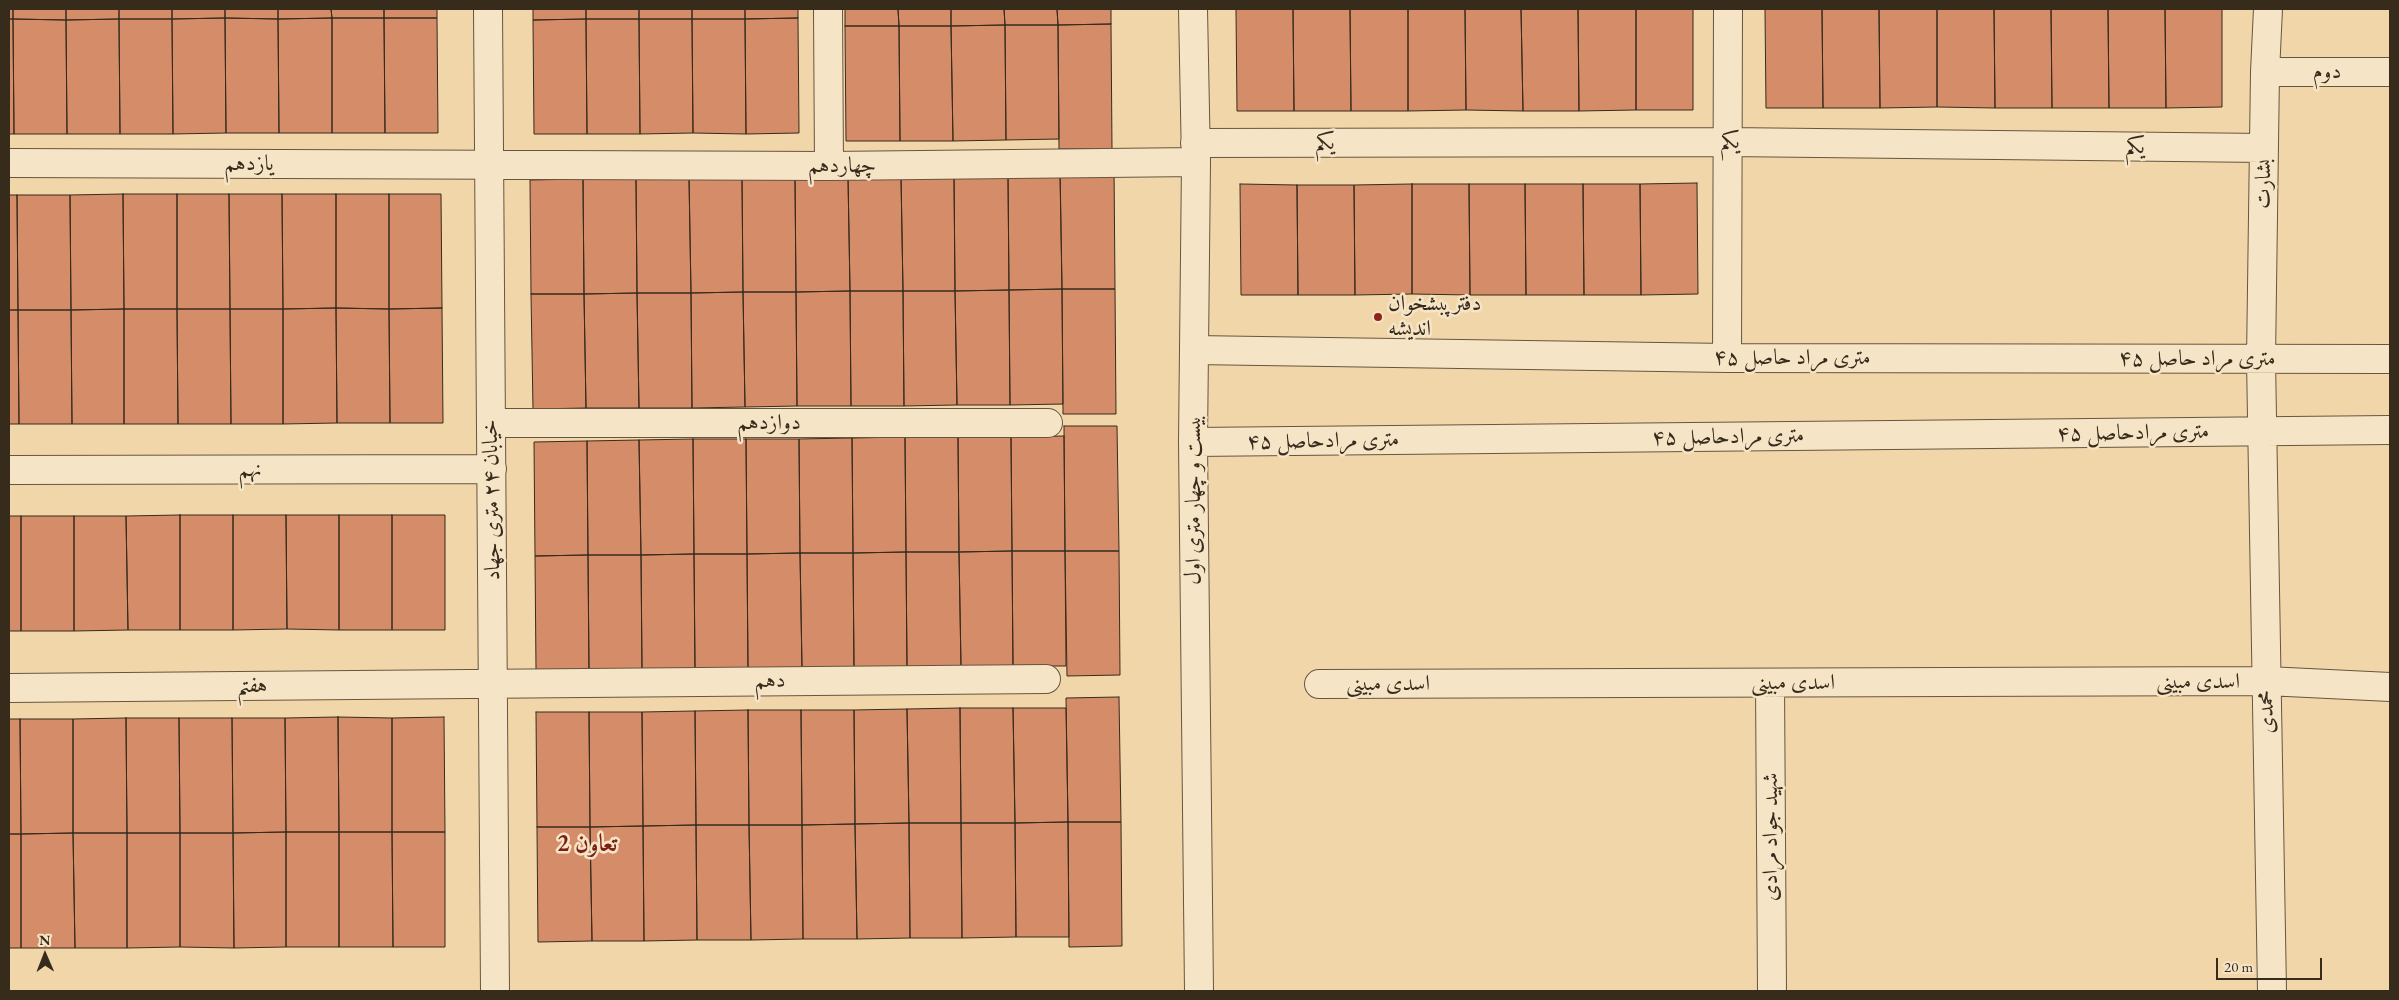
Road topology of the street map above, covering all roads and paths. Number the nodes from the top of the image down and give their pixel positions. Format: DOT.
graph roads {
  1 [pos="488,9"];
  2 [pos="828,9"];
  3 [pos="1193,9"];
  4 [pos="1728,9"];
  5 [pos="2268,9"];
  6 [pos="2265,72"];
  7 [pos="2390,72"];
  8 [pos="1728,142"];
  9 [pos="2264,148"];
  10 [pos="1196,152"];
  11 [pos="9,163"];
  12 [pos="488,166"];
  13 [pos="829,166"];
  14 [pos="1194,350"];
  15 [pos="1727,358"];
  16 [pos="2390,359"];
  17 [pos="2261,360"];
  18 [pos="1048,422"];
  19 [pos="491,423"];
  20 [pos="2390,430"];
  21 [pos="2262,432"];
  22 [pos="1193,442"];
  23 [pos="492,469"];
  24 [pos="9,470"];
  25 [pos="1046,679"];
  26 [pos="2266,681"];
  27 [pos="1770,683"];
  28 [pos="494,684"];
  29 [pos="1319,684"];
  30 [pos="2390,687"];
  31 [pos="9,688"];
  32 [pos="495,991"];
  33 [pos="1199,991"];
  34 [pos="1772,991"];
  35 [pos="2272,991"];
  1 -- 12 [label="street, خیابان ۲۴ متری جهاد"];
  2 -- 13 [label="street"];
  3 -- 10 [label="street, بیست و چهار متری اول"];
  4 -- 8 [label="street"];
  5 -- 6 [label="street, بشارت"];
  6 -- 7 [label="street, دوم"];
  6 -- 9 [label="street, بشارت"];
  8 -- 9 [label="street, یکم"];
  8 -- 10 [label="street, یکم"];
  8 -- 15 [label="street"];
  9 -- 17 [label="street, بشارت"];
  10 -- 13 [label="street, چهاردهم"];
  10 -- 14 [label="street, بیست و چهار متری اول"];
  11 -- 12 [label="street, یازدهم"];
  12 -- 13 [label="street, چهاردهم"];
  12 -- 19 [label="street, خیابان ۲۴ متری جهاد"];
  14 -- 15 [label="street, ۴۵ متری مراد حاصل"];
  14 -- 22 [label="street, بیست و چهار متری اول"];
  15 -- 17 [label="street, ۴۵ متری مراد حاصل"];
  16 -- 17 [label="street, ۴۵ متری مراد حاصل"];
  17 -- 21 [label="street, بشارت"];
  18 -- 19 [label="street, دوازدهم"];
  19 -- 23 [label="street, خیابان ۲۴ متری جهاد"];
  20 -- 21 [label="street"];
  21 -- 22 [label="street, ۴۵ متری مرادحاصل"];
  21 -- 26 [label="street, محمدی"];
  22 -- 33 [label="street, بیست و چهار متری اول"];
  23 -- 24 [label="street, نهم"];
  23 -- 28 [label="street, خیابان ۲۴ متری جهاد"];
  25 -- 28 [label="street, دهم"];
  26 -- 27 [label="street, اسدی مبینی"];
  26 -- 30 [label="street, اسدی مبینی"];
  26 -- 35 [label="street, محمدی"];
  27 -- 29 [label="street, اسدی مبینی"];
  27 -- 34 [label="street, شهید جواد مرادی"];
  28 -- 31 [label="street, هفتم"];
  28 -- 32 [label="street, خیابان ۲۴ متری جهاد"];
}
